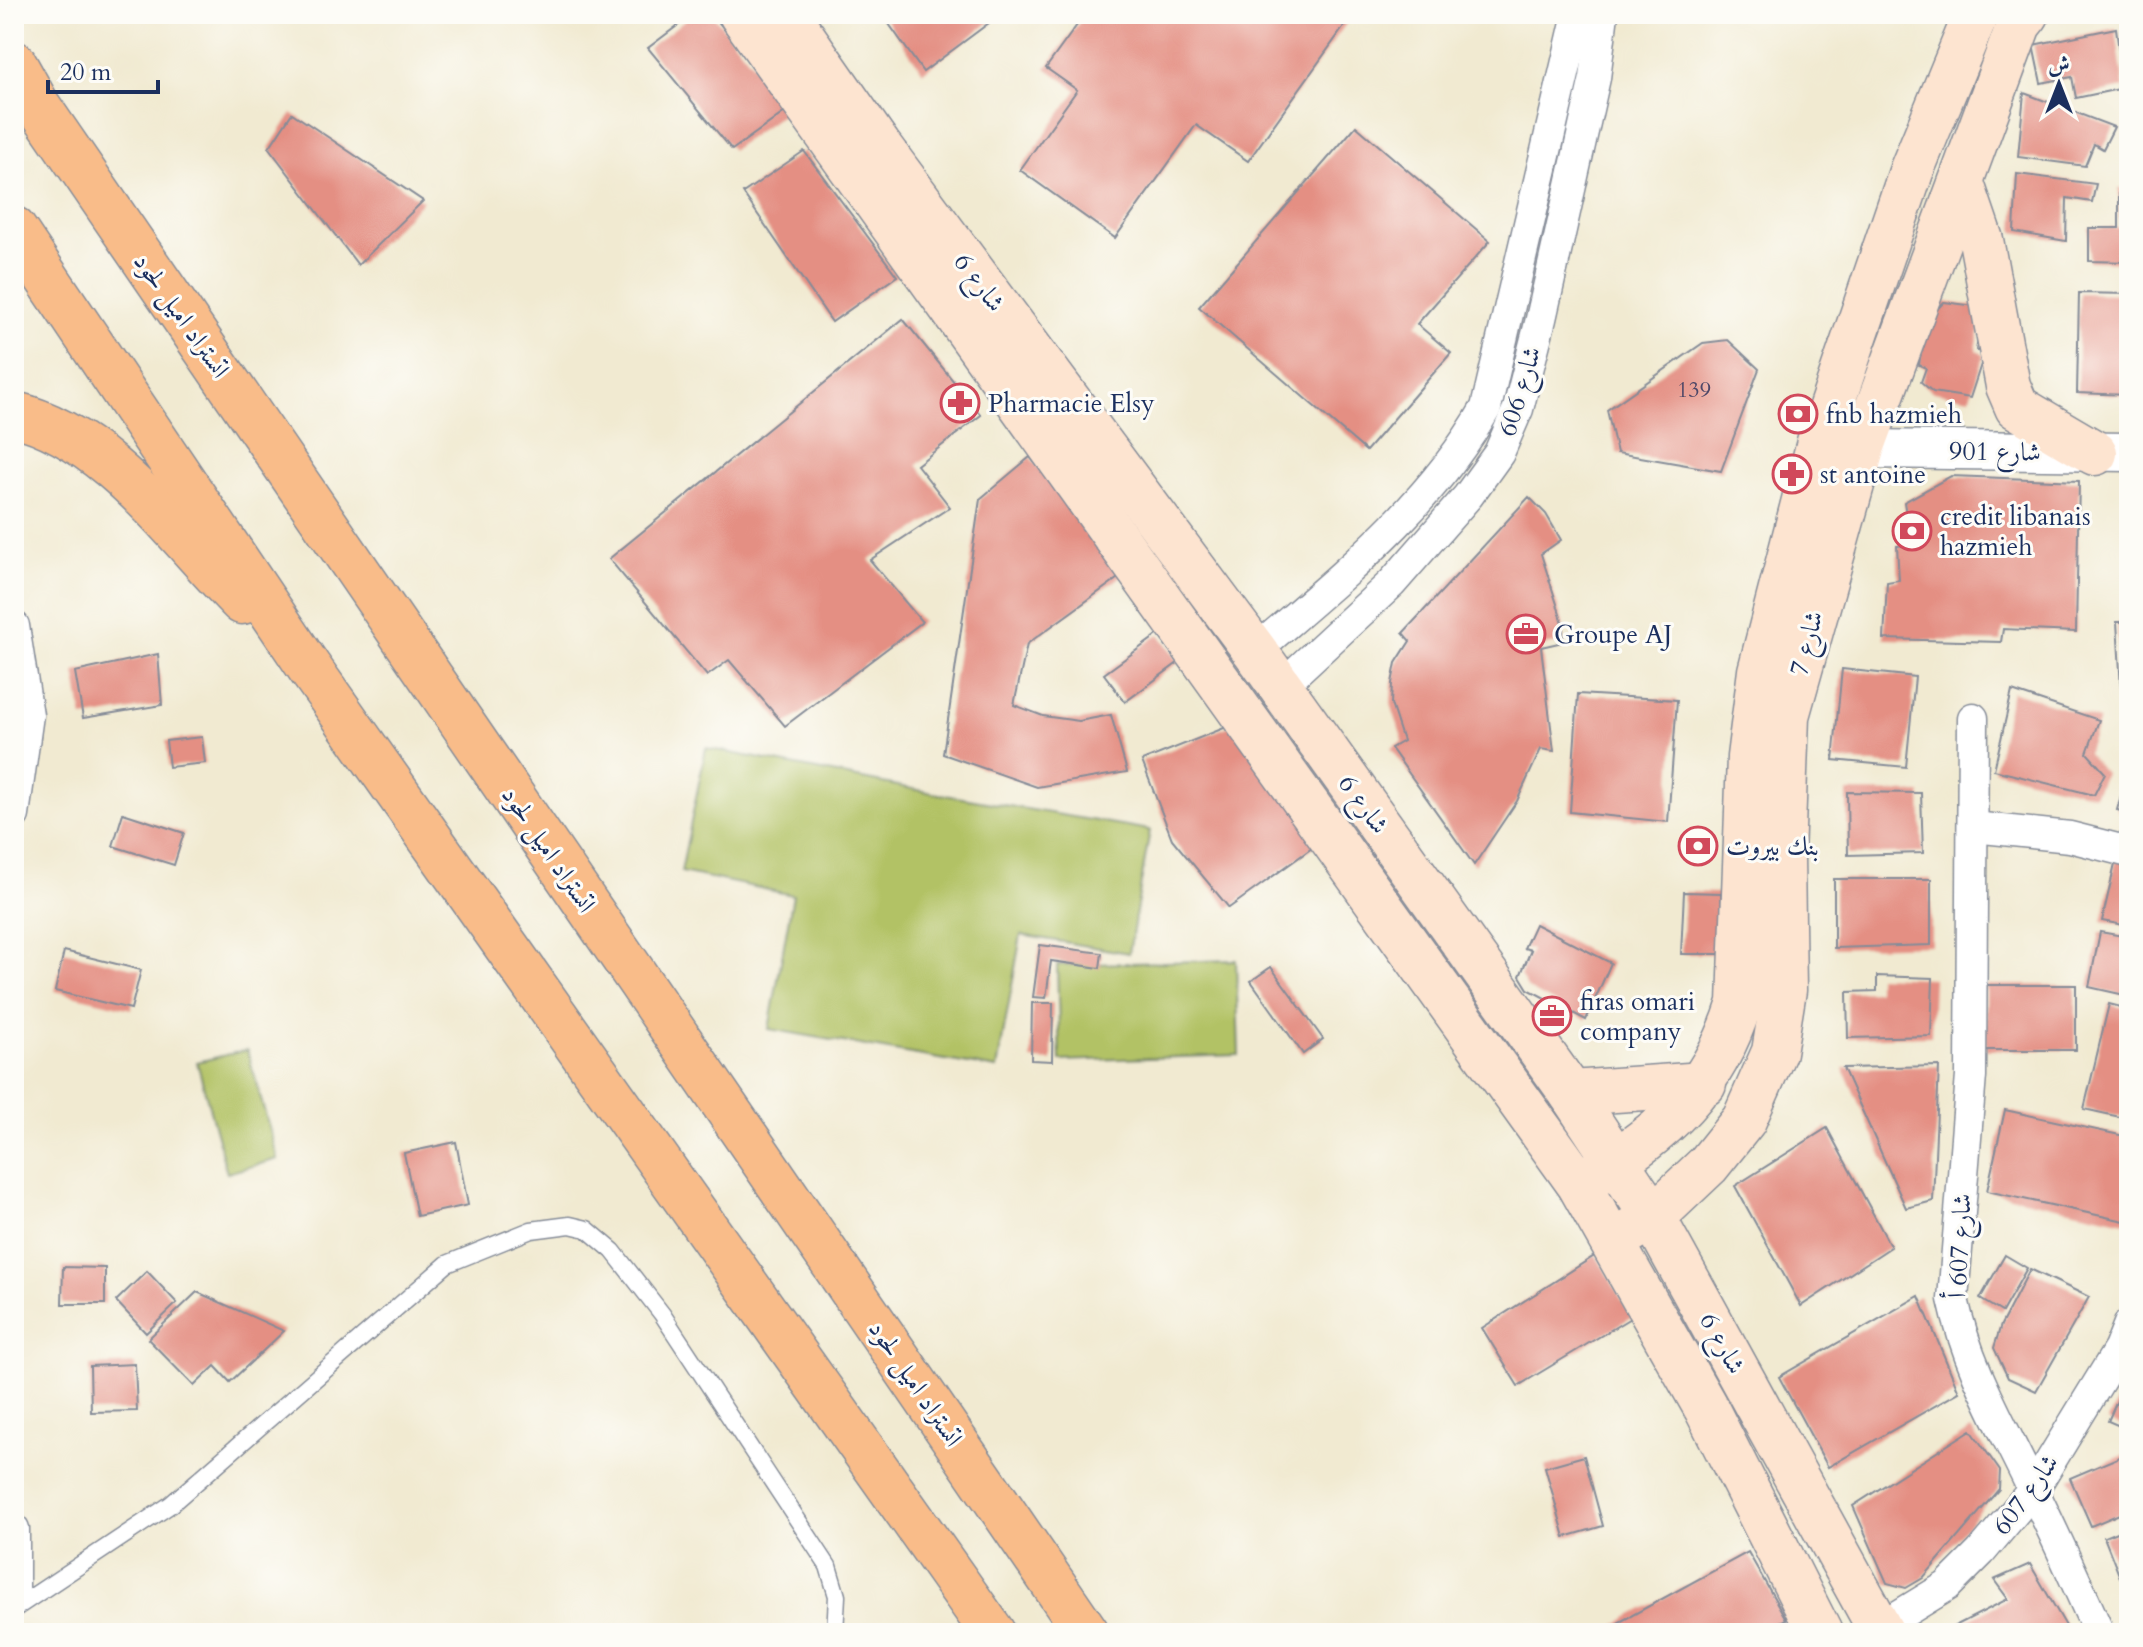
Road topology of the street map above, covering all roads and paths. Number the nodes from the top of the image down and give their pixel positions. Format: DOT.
graph roads {
  1 [pos="741,14"];
  2 [pos="787,14"];
  3 [pos="1578,14"];
  4 [pos="1603,14"];
  5 [pos="1976,14"];
  6 [pos="2027,14"];
  7 [pos="14,37"];
  8 [pos="14,63"];
  9 [pos="37,104"];
  10 [pos="1962,184"];
  11 [pos="14,229"];
  12 [pos="19,412"];
  13 [pos="1819,442"];
  14 [pos="1862,449"];
  15 [pos="2112,453"];
  16 [pos="14,626"];
  17 [pos="1255,651"];
  18 [pos="310,669"];
  19 [pos="1280,687"];
  20 [pos="1973,718"];
  21 [pos="14,815"];
  22 [pos="1973,827"];
  23 [pos="2129,852"];
  24 [pos="1704,1084"];
  25 [pos="1571,1093"];
  26 [pos="1597,1173"];
  27 [pos="1653,1217"];
  28 [pos="1612,1241"];
  29 [pos="2129,1324"];
  30 [pos="2033,1490"];
  31 [pos="14,1529"];
  32 [pos="14,1589"];
  33 [pos="14,1609"];
  34 [pos="1881,1630"];
  35 [pos="835,1633"];
  36 [pos="993,1633"];
  37 [pos="1087,1633"];
  38 [pos="1820,1633"];
  39 [pos="2099,1633"];
  1 -- 26 [label="main road, شارع 6"];
  2 -- 17 [label="main road, شارع 6"];
  3 -- 17 [label="street, شارع 606"];
  4 -- 19 [label="street, شارع 606"];
  5 -- 13 [label="main road, شارع 7"];
  6 -- 10 [label="main road, شارع 7"];
  7 -- 9 [label="highway"];
  8 -- 9 [label="highway, اتستراد اميل لحود"];
  9 -- 37 [label="highway, اتستراد اميل لحود"];
  10 -- 14 [label="main road, شارع 7"];
  10 -- 15 [label="main road"];
  11 -- 18 [label="highway"];
  12 -- 18 [label="highway"];
  13 -- 14 [label="street, شارع 901"];
  13 -- 24 [label="main road, شارع 7"];
  14 -- 15 [label="street, شارع 901"];
  14 -- 27 [label="main road, شارع 7"];
  16 -- 21 [label="street"];
  17 -- 19 [label="main road, شارع 6"];
  18 -- 36 [label="highway"];
  19 -- 25 [label="main road, شارع 6"];
  20 -- 22 [label="street, شارع 607 أ"];
  22 -- 23 [label="street"];
  22 -- 30 [label="street, شارع 607 أ"];
  24 -- 25 [label="main road"];
  24 -- 26 [label="main road, شارع 7"];
  25 -- 26 [label="main road, شارع 6"];
  26 -- 27 [label="main road, شارع 6"];
  26 -- 28 [label="main road, شارع 6"];
  27 -- 28 [label="main road, شارع 7"];
  27 -- 34 [label="main road, شارع 6"];
  28 -- 38 [label="main road, شارع 6"];
  29 -- 30 [label="street, شارع 607"];
  30 -- 34 [label="street, شارع 607"];
  30 -- 39 [label="street, شارع 607 أ"];
  31 -- 32 [label="street"];
  33 -- 35 [label="lane"];
}
